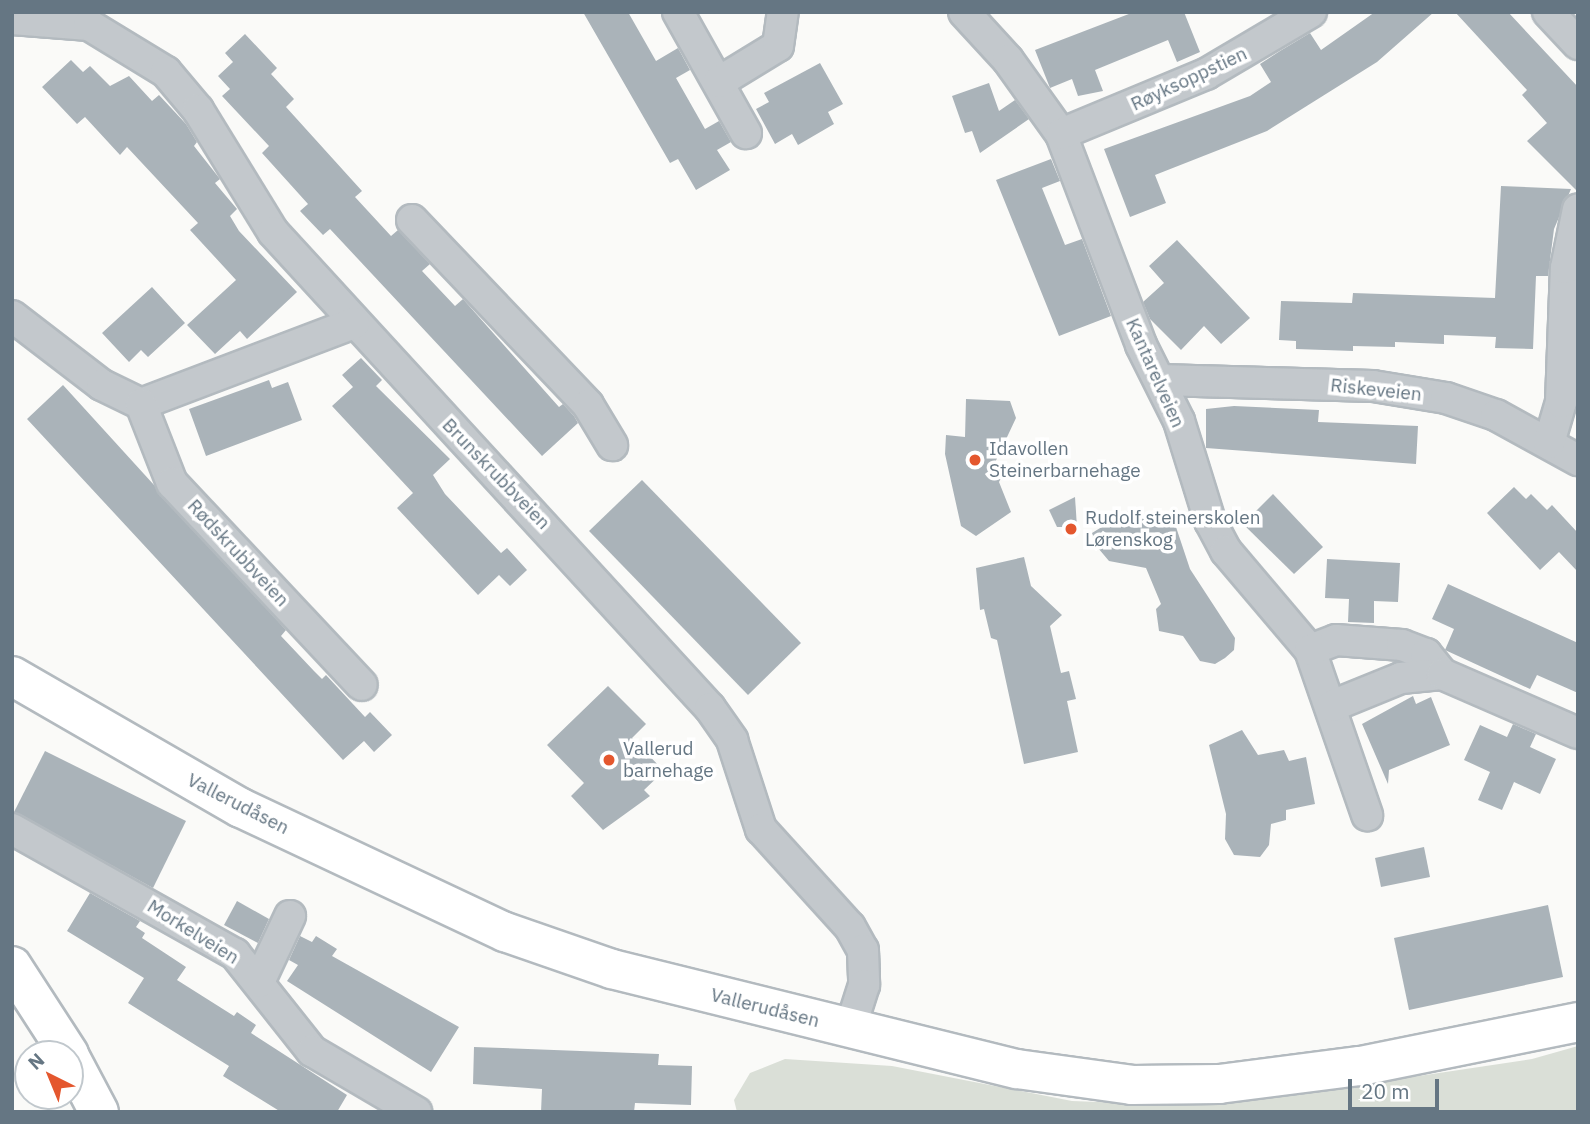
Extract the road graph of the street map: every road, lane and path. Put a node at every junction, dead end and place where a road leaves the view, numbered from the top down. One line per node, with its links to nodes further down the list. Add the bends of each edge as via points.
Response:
1 (678, 12): 8 (street)
2 (783, 12): 8 (street, via 778,47)
3 (964, 12): 10 (street, Kantarelveien, via 1008,60)
4 (1311, 12): 10 (street, Røyksoppstien, via 1206,74)
5 (1548, 12): 7 (street)
6 (12, 19): 14 (street, Brunskrubbveien, via 89,25 166,72 198,110 273,232)
7 (1578, 44)
8 (719, 82): 9 (street)
9 (746, 133)
10 (1061, 134): 15 (street, Kantarelveien, via 1141,345)
11 (1578, 209): 17 (street, via 1566,268 1561,402)
12 (412, 220): 18 (street, via 588,405)
13 (12, 316): 16 (street, via 102,385)
14 (354, 323): 16 (street); 32 (street, Brunskrubbveien, via 722,723 739,757 761,829 850,927 863,950 864,985)
15 (1160, 380): 17 (street, Riskeveien, via 1412,391 1472,404); 20 (street, Kantarelveien, via 1210,522 1226,551)
16 (141, 404): 23 (street, Rødskrubbveien, via 172,483)
17 (1549, 443): 19 (street, Riskeveien)
18 (612, 445)
19 (1578, 460)
20 (1310, 650): 21 (street, via 1336,640 1402,645 1426,654); 24 (street, Kantarelveien)
21 (1442, 674): 24 (street, via 1401,678); 25 (street)
22 (12, 676): 32 (street, Vallerudåsen, via 241,808 505,932 612,969)
23 (362, 685)
24 (1332, 706): 26 (street, Kantarelveien)
25 (1578, 733)
26 (1367, 815)
27 (12, 829): 30 (street, Morkelveien, via 235,954)
28 (290, 916): 30 (street)
29 (12, 966): 33 (street)
30 (258, 982): 36 (street, Morkelveien, via 294,1035 312,1051)
31 (1578, 1022): 32 (street, Vallerudåsen, via 1336,1070 1176,1086 1017,1069)
32 (850, 1028)
33 (59, 1040)
34 (84, 1084): 35 (street)
35 (99, 1112)
36 (416, 1112)

